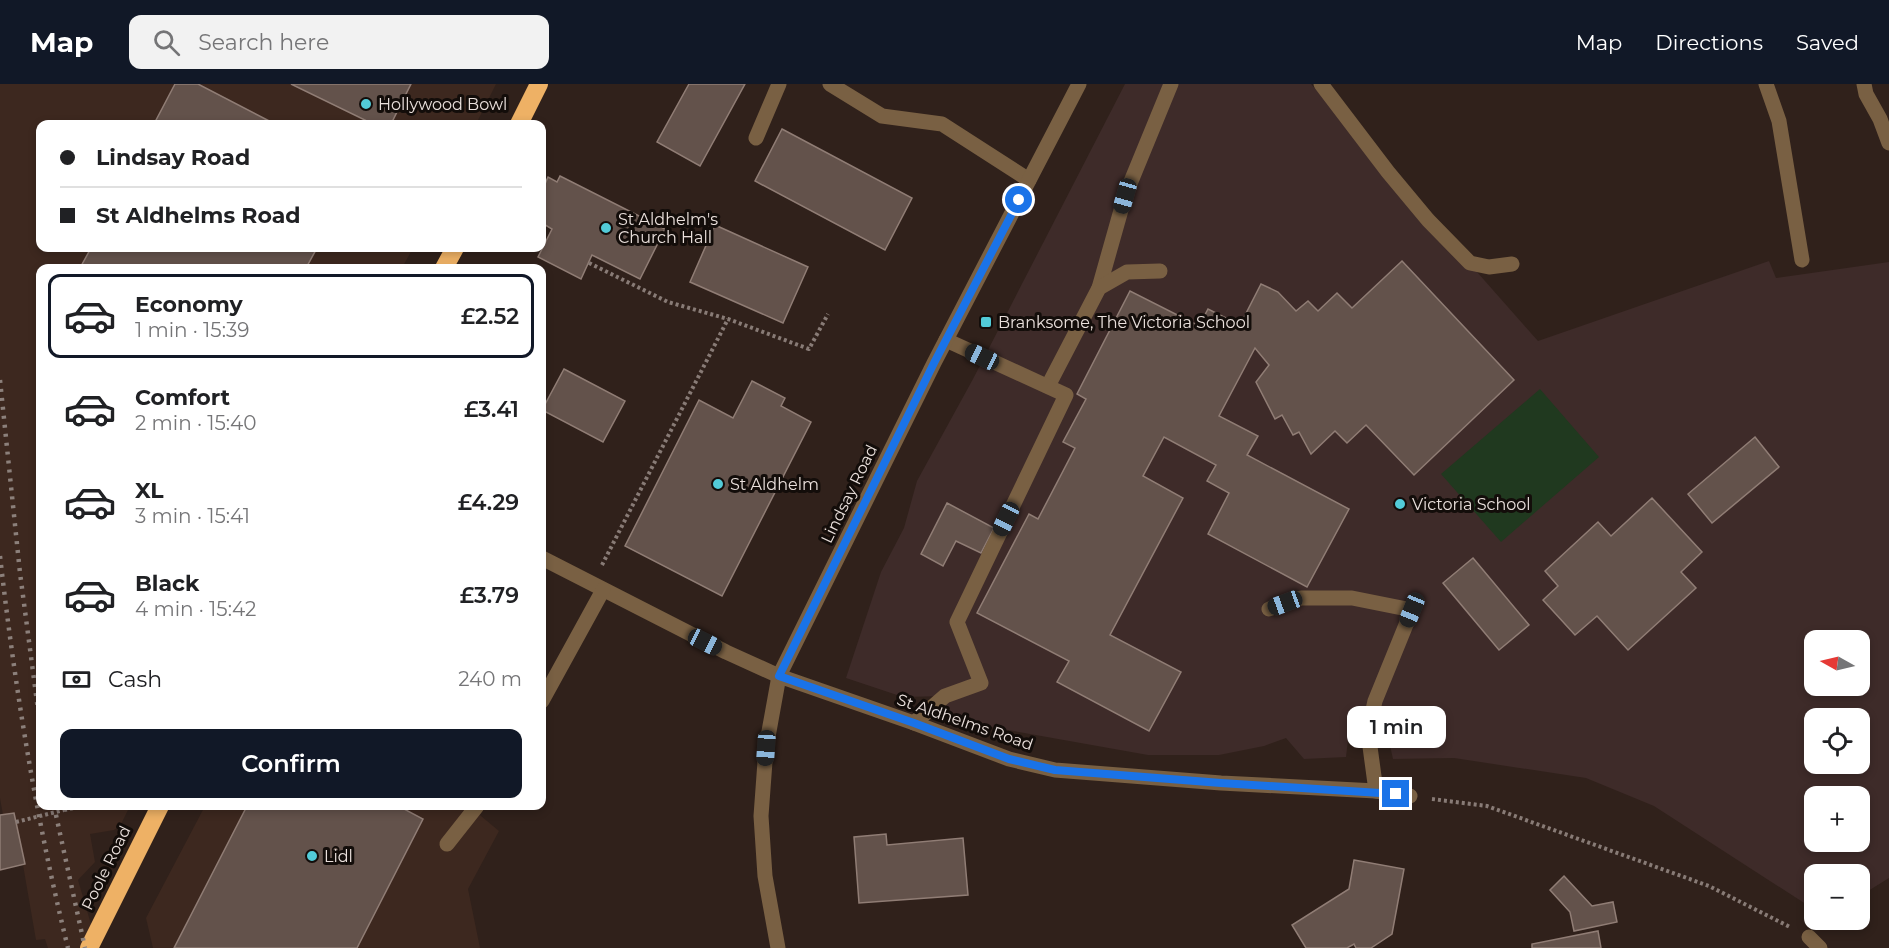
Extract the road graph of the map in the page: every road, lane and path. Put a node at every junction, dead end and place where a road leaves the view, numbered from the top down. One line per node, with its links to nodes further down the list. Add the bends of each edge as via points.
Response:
1 (539, 84): 9 (highway)
2 (778, 84): 10 (street)
3 (830, 84): 12 (street, via 882,116 942,124)
4 (1079, 84): 12 (street, Lindsay Road)
5 (1171, 84): 17 (street, via 1125,196)
6 (1321, 84): 15 (street, via 1401,188 1470,263 1489,267)
7 (1766, 84): 13 (street, via 1779,121)
8 (1864, 84): 11 (street)
9 (521, 120)
10 (756, 138)
11 (1889, 143)
12 (1029, 180): 20 (street, Lindsay Road)
13 (1802, 260)
14 (589, 263): 19 (path, via 668,302)
15 (1512, 264)
16 (1160, 271): 17 (street, via 1127,272)
17 (1099, 288): 21 (street)
18 (828, 314): 19 (path, via 809,349)
19 (728, 319): 23 (path)
20 (946, 340): 21 (street); 25 (street, Lindsay Road)
21 (1048, 386): 27 (street, via 1066,395 957,622 981,682 945,696)
22 (546, 560): 23 (street, St Aldhelms Road)
23 (598, 587): 25 (street, St Aldhelms Road); 26 (street)
24 (1269, 609): 28 (street, via 1301,598 1352,598 1412,610 1375,701 1368,732)
25 (779, 676): 27 (street, St Aldhelms Road); 37 (street, Lindsay Road, via 766,748 761,816 765,876)
26 (546, 693)
27 (914, 723): 28 (street, St Aldhelms Road, via 1009,759 1055,770)
28 (1376, 791): 29 (street, St Aldhelms Road)
29 (1410, 796): 35 (path, via 1487,806 1709,886)
30 (64, 810): 33 (path, bridge)
31 (158, 810): 36 (highway, Poole Road)
32 (474, 810): 34 (street)
33 (16, 822)
34 (447, 844)
35 (1815, 942)
36 (89, 948)
37 (778, 948)

